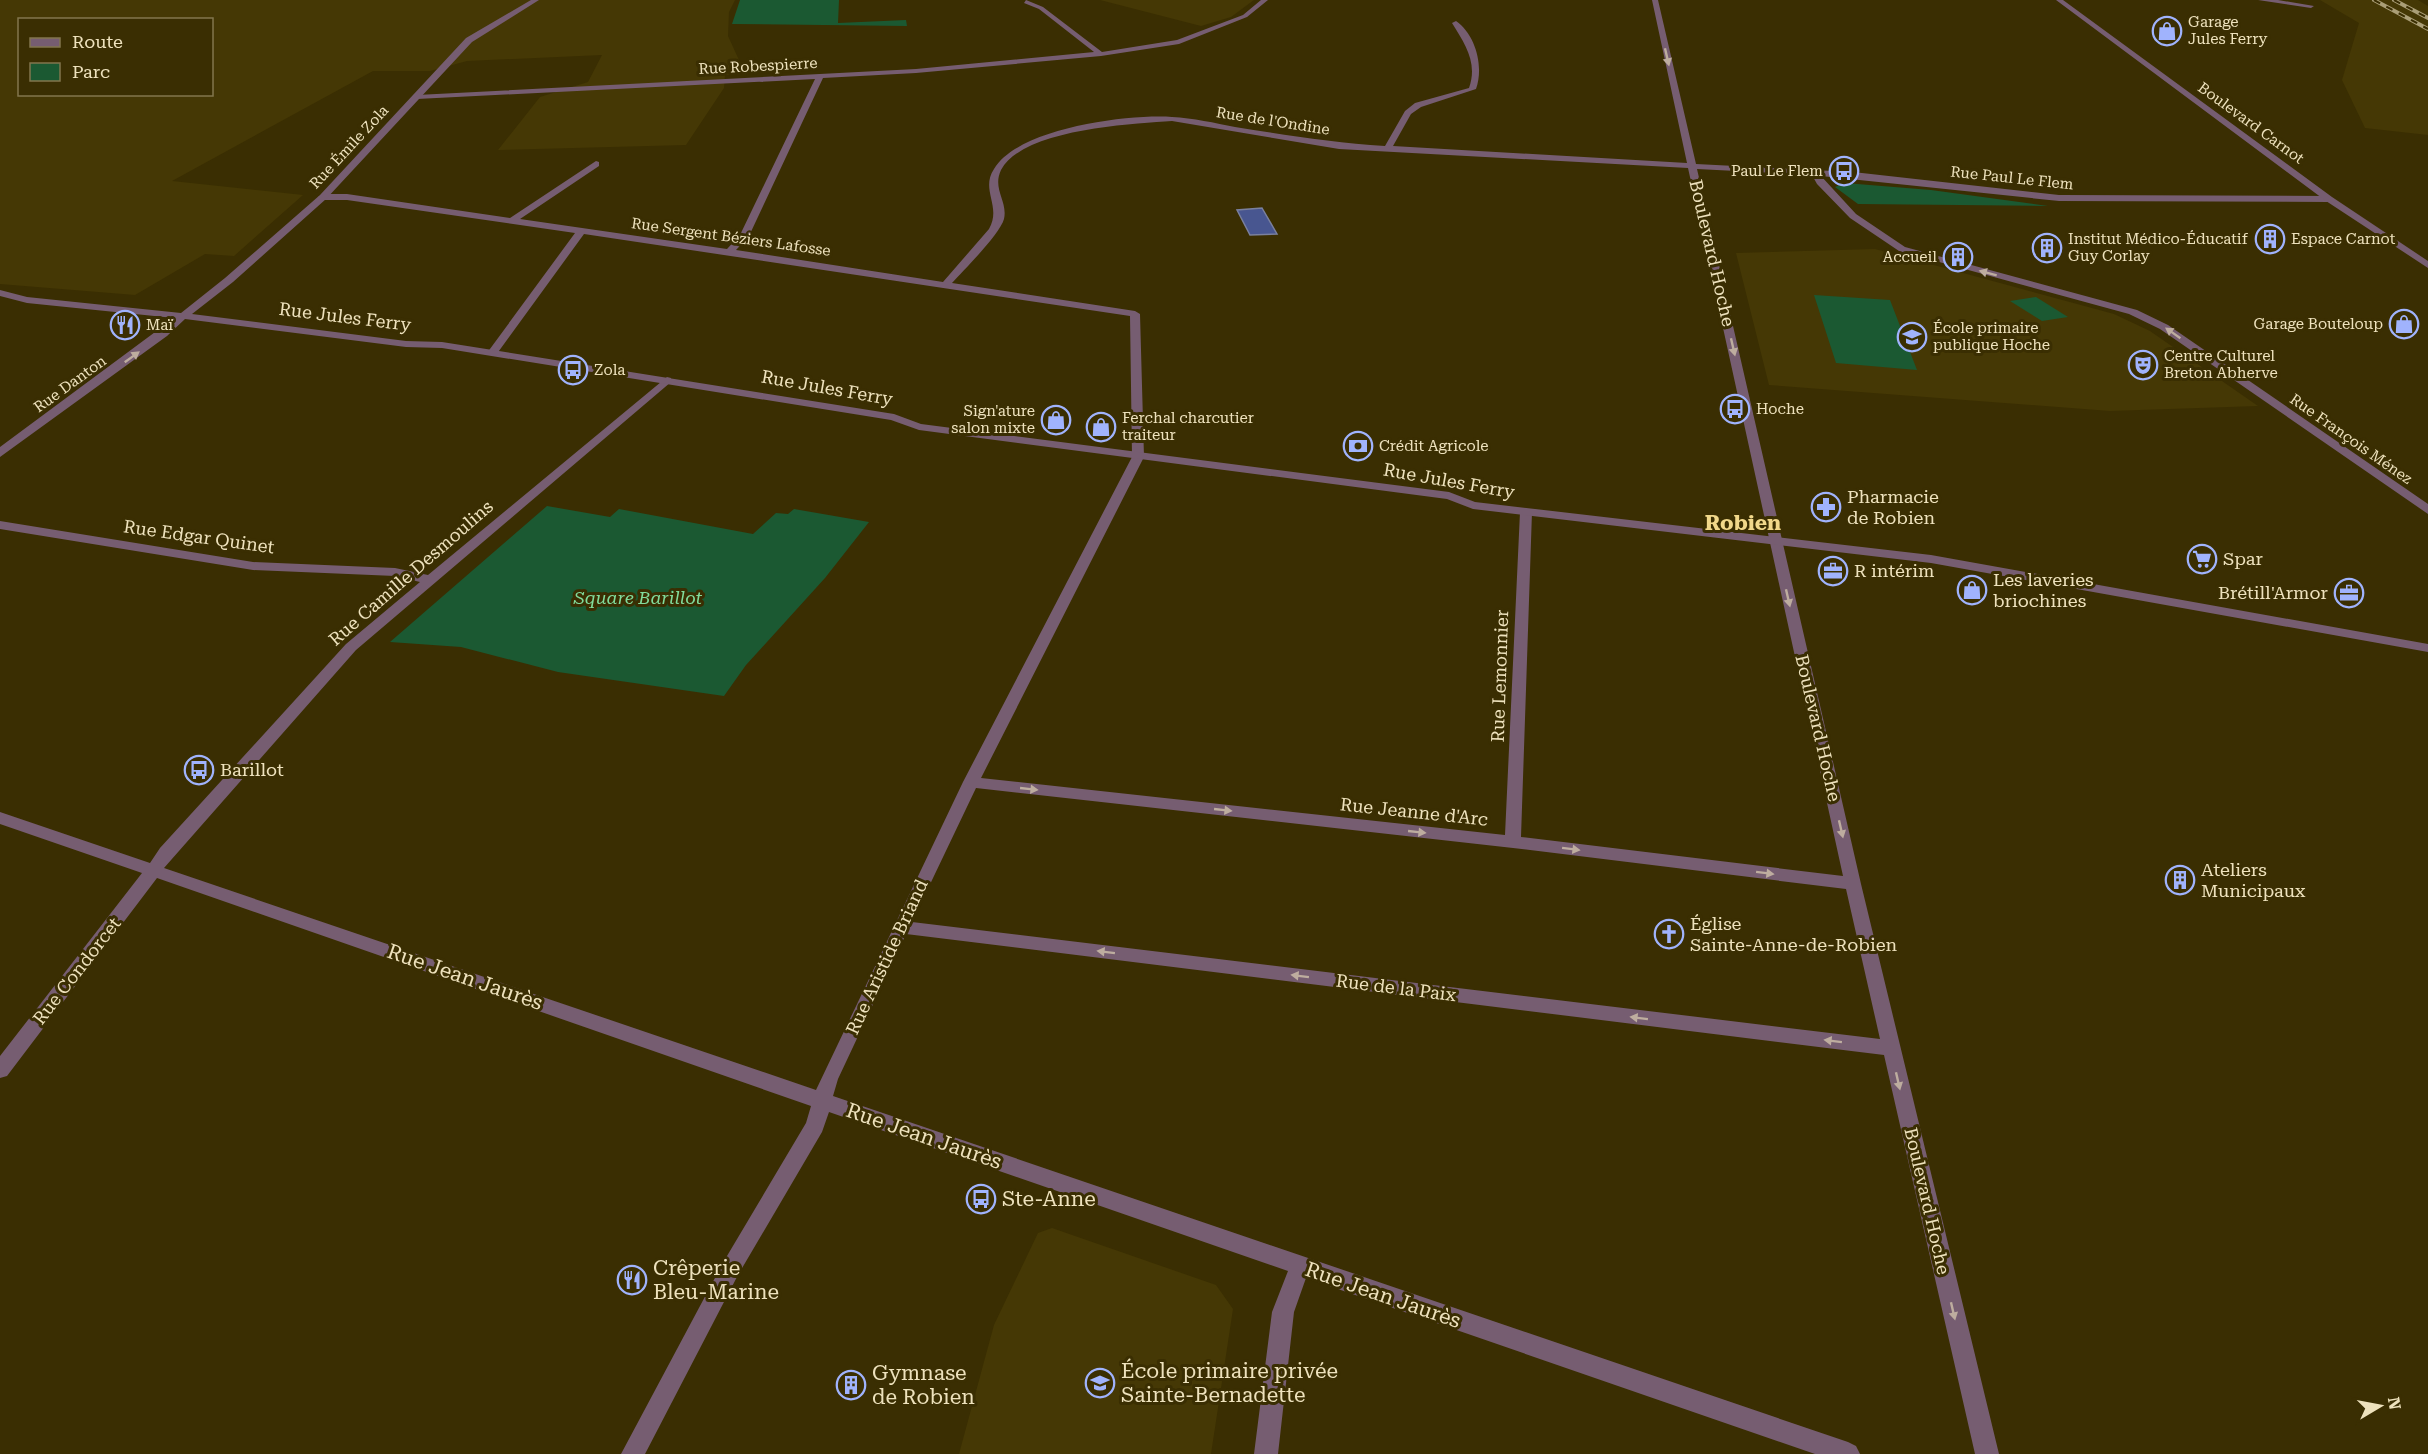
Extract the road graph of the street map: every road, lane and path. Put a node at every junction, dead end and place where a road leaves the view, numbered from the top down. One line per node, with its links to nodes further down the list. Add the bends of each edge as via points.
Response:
1 (536, 0): 11 (street, Rue Émile Zola, via 469,40)
2 (1265, 0): 9 (street, Rue Robespierre, via 1235,20 1179,42)
3 (1654, 0): 14 (street, Boulevard Hoche, one-way to 14)
4 (2060, 0): 17 (street, Boulevard Carnot)
5 (2261, 0): 7 (street)
6 (1026, 2): 9 (street, via 1041,8)
7 (2311, 6)
8 (1456, 23): 12 (street, via 1476,54 1476,81 1472,89 1418,105 1407,113)
9 (1101, 54): 10 (street, Rue Robespierre)
10 (820, 76): 11 (street, Rue Robespierre); 20 (street, via 744,236)
11 (417, 97): 16 (street, Rue Émile Zola)
12 (1386, 149): 14 (street, Rue de l'Ondine); 22 (street, Rue de l'Ondine, via 1339,146 1172,119 1044,136 1007,157 997,170 992,185 999,219)
13 (596, 164): 18 (street)
14 (1692, 167): 15 (street, Rue Paul Le Flem); 32 (street, Boulevard Hoche, one-way to 32)
15 (1816, 174): 17 (street, Rue Paul Le Flem, via 1928,182 2059,198); 29 (street, Rue François Ménez, one-way to 15, via 2164,327 2133,312 1902,249 1853,216)
16 (323, 197): 18 (street, Rue Sergent Béziers Lafosse); 24 (street, Rue Émile Zola)
17 (2330, 199): 21 (street, Boulevard Carnot)
18 (513, 220): 19 (street, Rue Sergent Béziers Lafosse)
19 (582, 230): 20 (street, Rue Sergent Béziers Lafosse); 25 (street)
20 (729, 252): 22 (street, Rue Sergent Béziers Lafosse)
21 (2427, 264)
22 (946, 284): 28 (street, Rue Sergent Béziers Lafosse, via 1134,314)
23 (0, 293): 24 (street, Rue Jules Ferry, via 27,300)
24 (184, 316): 25 (street, Rue Jules Ferry); 27 (street, Rue Danton, one-way to 24)
25 (492, 353): 26 (street, Rue Jules Ferry)
26 (667, 380): 28 (street, Rue Jules Ferry, via 894,417 919,427); 33 (street, Rue Camille Desmoulins)
27 (0, 453)
28 (1138, 457): 30 (street, Rue Jules Ferry, via 1437,495 1473,505); 35 (street, Rue Aristide Briand)
29 (2428, 510)
30 (1526, 512): 32 (street, Rue Jules Ferry); 37 (street, Rue Lemonnier)
31 (0, 525): 33 (street, Rue Edgar Quinet, via 253,566 395,572)
32 (1775, 541): 34 (street, Rue Jules Ferry, via 1930,559); 39 (street, Boulevard Hoche, one-way to 39)
33 (430, 580): 38 (street, Rue Camille Desmoulins, via 351,647)
34 (2428, 648)
35 (971, 782): 37 (street, Rue Jeanne d'Arc, one-way to 37); 40 (street, Rue Aristide Briand)
36 (0, 818): 38 (street, Rue Jean Jaurès)
37 (1513, 842): 39 (street, Rue Jeanne d'Arc, one-way to 39)
38 (153, 870): 42 (street, Rue Condorcet); 43 (street, Rue Jean Jaurès)
39 (1853, 884): 41 (street, Boulevard Hoche)
40 (901, 927): 41 (street, Rue de la Paix, one-way to 40); 43 (street, Rue Aristide Briand, via 829,1078)
41 (1891, 1048): 48 (street, Boulevard Hoche, one-way to 48)
42 (0, 1070)
43 (823, 1101): 44 (street, Rue Jean Jaurès); 45 (street, Rue Aristide Briand, via 815,1126 731,1268)
44 (1300, 1266): 46 (street, via 1283,1312); 47 (street, Rue Jean Jaurès)
45 (633, 1454)
46 (1266, 1454)
47 (1848, 1454)
48 (1987, 1454)

